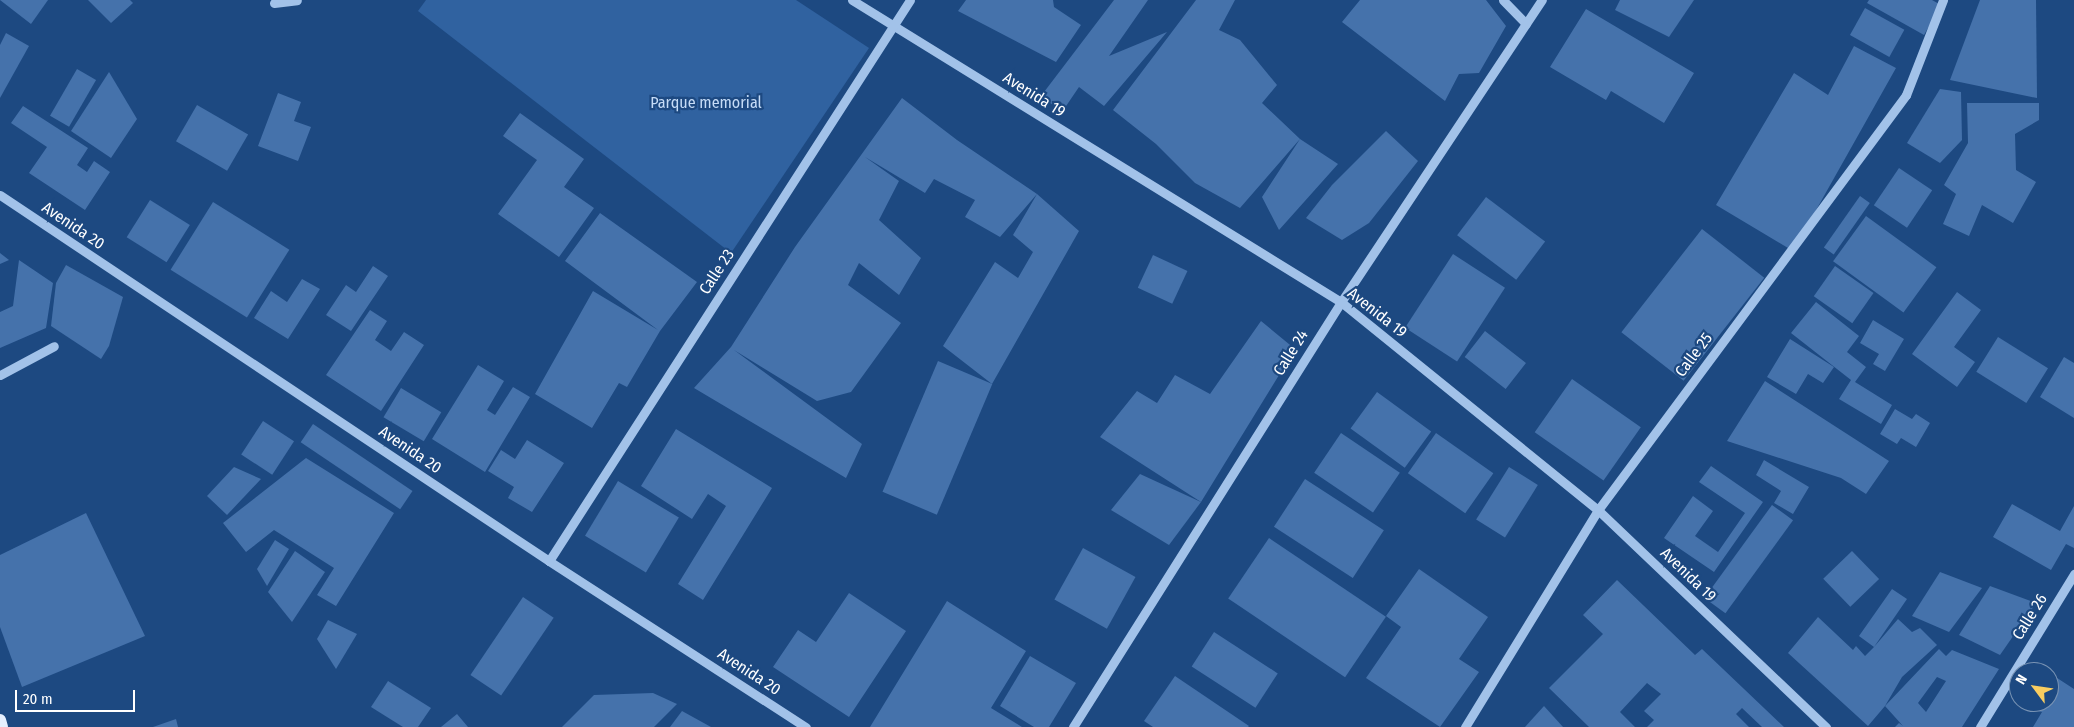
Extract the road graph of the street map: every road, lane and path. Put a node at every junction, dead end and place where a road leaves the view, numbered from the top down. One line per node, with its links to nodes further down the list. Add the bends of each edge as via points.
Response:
1 (297, 0): 7 (street)
2 (852, 0): 9 (street, Avenida 19)
3 (910, 0): 9 (street, Calle 23)
4 (1503, 0): 8 (street)
5 (1542, 0): 8 (street, Calle 24)
6 (1943, 0): 14 (street, Calle 25, via 1906,95)
7 (274, 3)
8 (1526, 24): 11 (street, Calle 24)
9 (893, 26): 11 (street, Avenida 19); 15 (street, Calle 23)
10 (0, 195): 15 (street, Avenida 20)
11 (1341, 302): 14 (street, Avenida 19); 20 (street, Calle 24)
12 (54, 346): 13 (street)
13 (0, 375)
14 (1598, 510): 21 (street, Calle 25); 22 (street, Avenida 19)
15 (549, 561): 19 (street, Avenida 20)
16 (2074, 574): 23 (street, Calle 26)
17 (0, 720): 18 (main road)
18 (2, 727)
19 (806, 727)
20 (1073, 727)
21 (1465, 727)
22 (1826, 727)
23 (1980, 727)

